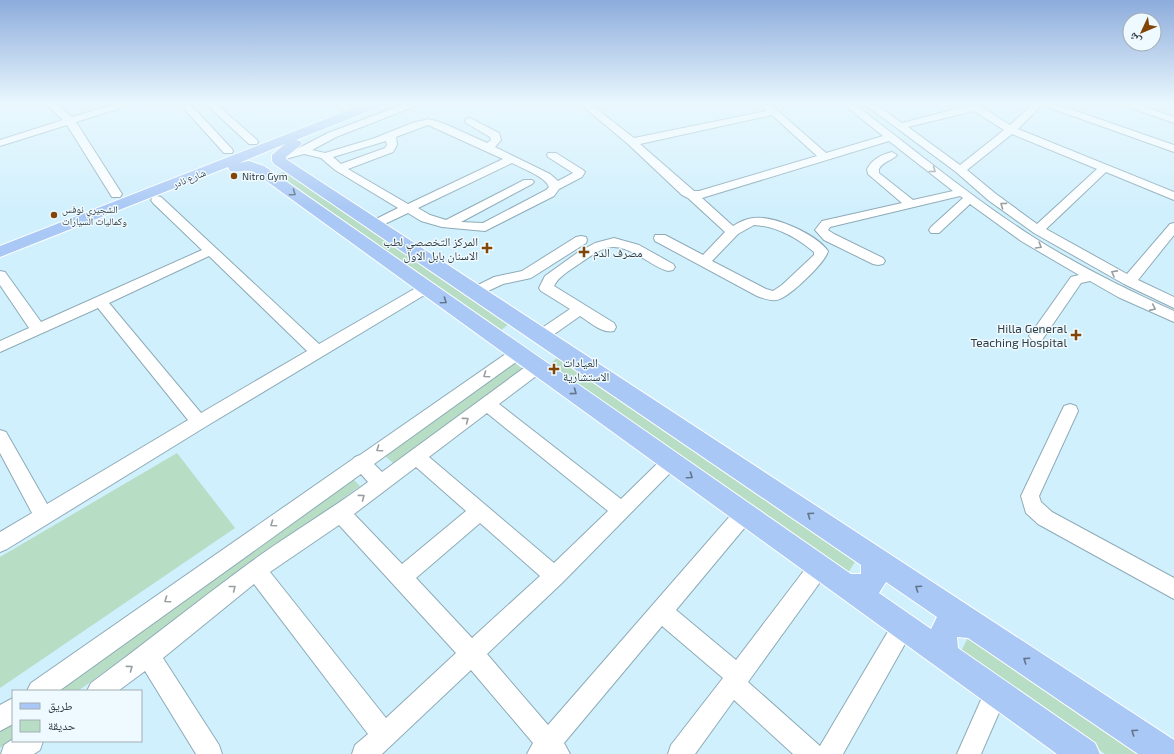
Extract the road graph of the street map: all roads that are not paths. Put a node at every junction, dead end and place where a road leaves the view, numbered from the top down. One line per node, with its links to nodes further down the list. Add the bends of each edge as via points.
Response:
1 (17, 138): 23 (street)
2 (81, 138): 40 (street)
3 (210, 138): 34 (street)
4 (248, 138): 21 (street)
5 (262, 138): 21 (main road, شارع نادر)
6 (288, 138): 34 (main road, شارع نادر)
7 (305, 138): 32 (main road)
8 (326, 138): 32 (street)
9 (380, 138): 30 (street)
10 (391, 138): 35 (street, via 392,145 389,150)
11 (468, 138): 24 (street)
12 (496, 138): 24 (street)
13 (627, 138): 22 (street)
14 (650, 138): 22 (street)
15 (803, 138): 31 (street)
16 (1001, 138): 37 (street)
17 (1031, 138): 36 (street)
18 (1144, 138): 25 (street)
19 (895, 140): 20 (street, via 913,144); 27 (street); 31 (street)
20 (919, 140): 26 (street)
21 (252, 142): 34 (main road, شارع نادر)
22 (632, 142): 41 (street)
23 (0, 144)
24 (489, 148): 33 (street)
25 (1174, 149)
26 (936, 152): 27 (street, via 920,150); 37 (street)
27 (913, 154): 42 (street, one-way to 42)
28 (552, 155): 39 (street, via 579,172 578,175)
29 (892, 155): 45 (street, via 877,162 873,169 874,174)
30 (325, 156): 32 (street, via 308,151); 35 (street)
31 (824, 157): 41 (street)
32 (286, 159): 34 (main road); 34 (main road, via 255,167); 48 (main road); 65 (main road, one-way to 65)
33 (512, 159): 39 (street, via 546,176 553,181); 46 (street)
34 (227, 162): 40 (main road, شارع نادر); 44 (main road); 57 (main road, شارع نادر)
35 (339, 168): 46 (street)
36 (1104, 168): 43 (street); 51 (street)
37 (960, 170): 51 (street, one-way to 37)
38 (528, 182): 47 (street)
39 (555, 187): 47 (street, via 550,193 485,227)
40 (116, 194): 54 (main road, شارع نادر)
41 (692, 195): 52 (street)
42 (967, 195): 45 (street); 50 (street); 63 (street, one-way to 63, via 1026,238)
43 (1174, 196)
44 (157, 200): 56 (street); 60 (main road)
45 (911, 204): 58 (street, via 826,224 821,230 829,237)
46 (409, 208): 47 (street, via 428,219); 48 (street)
47 (448, 224)
48 (374, 225): 66 (main road)
49 (1174, 227): 64 (street)
50 (935, 230)
51 (1038, 230): 64 (street, one-way to 51)
52 (733, 232): 59 (street); 59 (street, via 746,223 760,221 775,224 811,242 821,251 820,256 776,296 762,293)
53 (660, 238): 59 (street)
54 (0, 240)
55 (581, 240): 66 (street, via 526,275 499,280)
56 (210, 251): 67 (street); 76 (street)
57 (0, 252)
58 (878, 261)
59 (704, 262)
60 (0, 264)
61 (668, 266): 69 (street, via 614,242 601,244 550,279 546,288)
62 (0, 275): 72 (street)
63 (1090, 276): 70 (street, one-way to 70); 74 (street, via 1076,280)
64 (1129, 281): 68 (street)
65 (426, 288): 76 (street); 77 (main road, one-way to 77)
66 (475, 292): 73 (main road)
67 (100, 301): 72 (street); 81 (street)
68 (1174, 303)
69 (580, 309): 71 (street); 73 (street)
70 (1174, 317)
71 (608, 327)
72 (38, 330): 75 (street)
73 (541, 336): 93 (main road, one-way to 73)
74 (1037, 336)
75 (0, 347)
76 (318, 352): 81 (street)
77 (518, 353): 78 (main road); 84 (street, one-way to 84)
78 (538, 366): 79 (street); 85 (main road, one-way to 85)
79 (487, 404): 83 (street, one-way to 79); 87 (street)
80 (1070, 411): 99 (street, via 1030,496 1033,507 1045,518)
81 (199, 422): 91 (street)
82 (0, 437): 91 (street)
83 (417, 457): 86 (street); 88 (street)
84 (361, 462): 86 (street); 107 (street, one-way to 107)
85 (670, 462): 87 (street); 90 (main road, one-way to 90)
86 (380, 483): 89 (street, one-way to 86)
87 (621, 510): 96 (street)
88 (480, 511): 96 (street); 97 (street)
89 (340, 513): 95 (street); 97 (street)
90 (744, 514): 94 (main road); 100 (street)
91 (44, 516): 92 (street)
92 (0, 543)
93 (873, 558): 98 (main road, via 876,571 872,582 864,588); 101 (main road, one-way to 93)
94 (819, 567): 98 (main road); 106 (street)
95 (256, 570): 104 (street, one-way to 95); 112 (street)
96 (555, 576): 103 (street)
97 (402, 577): 103 (street)
98 (849, 587): 102 (main road)
99 (1174, 588)
100 (661, 611): 106 (street); 114 (street)
101 (973, 625): 105 (main road, via 960,622 946,628 942,639); 122 (main road, one-way to 101)
102 (904, 626): 105 (main road); 116 (street)
103 (471, 654): 112 (street); 114 (street)
104 (148, 655): 108 (street, one-way to 104); 115 (street)
105 (945, 655): 109 (main road)
106 (736, 681): 116 (street); 119 (street)
107 (40, 690)
108 (100, 690)
109 (996, 692): 120 (street); 121 (main road)
110 (12, 711): 111 (street)
111 (0, 719)
112 (384, 735): 118 (street)
113 (30, 742): 117 (street)
114 (548, 750)
115 (206, 752)
116 (827, 753)
117 (13, 754)
118 (364, 754)
119 (680, 754)
120 (968, 754)
121 (1084, 754)
122 (1166, 754)

